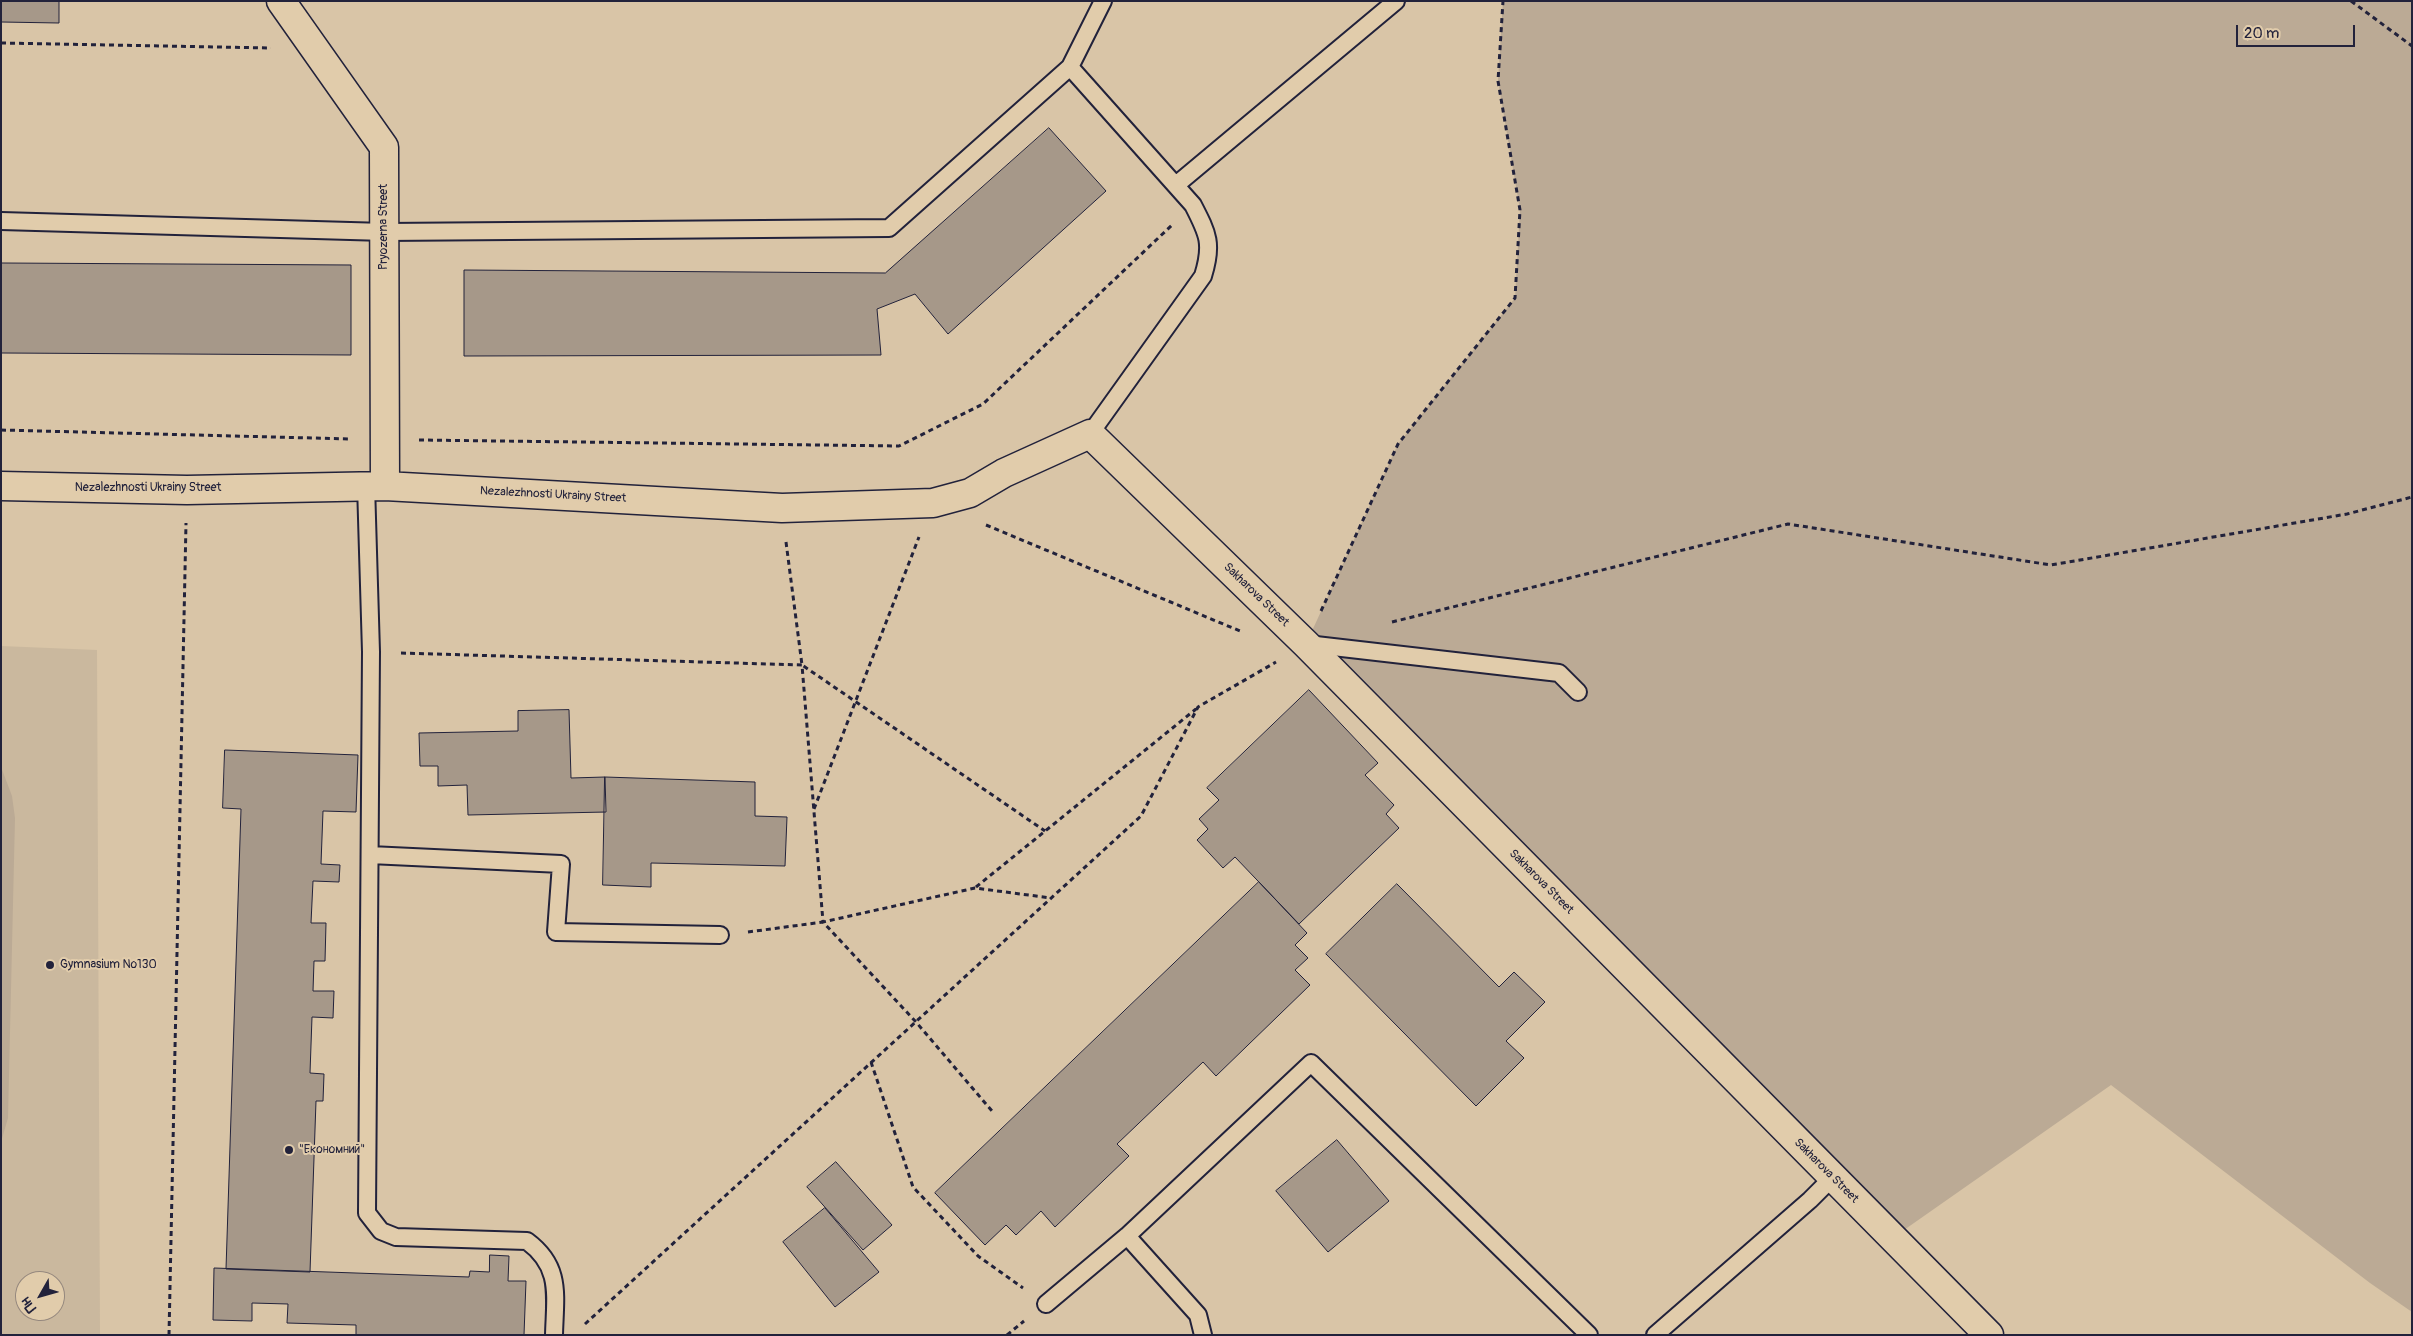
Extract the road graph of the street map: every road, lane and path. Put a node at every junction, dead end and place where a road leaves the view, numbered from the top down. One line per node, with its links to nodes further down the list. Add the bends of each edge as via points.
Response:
1 (281, 1): 8 (street, Pryozerna Street)
2 (1103, 1): 9 (lane)
3 (1396, 1): 10 (lane)
4 (1503, 1): 25 (path, via 1498,81 1520,210 1515,298 1398,444)
5 (2350, 1): 7 (path)
6 (1, 43): 8 (path)
7 (2412, 46)
8 (314, 49): 13 (street, Pryozerna Street, via 384,146)
9 (1070, 67): 10 (lane); 13 (lane, via 890,228)
10 (1176, 185): 11 (lane)
11 (1193, 205): 15 (lane, via 1204,225 1210,253 1203,276); 16 (path, via 983,404 899,446)
12 (1, 221): 13 (lane)
13 (384, 232): 16 (street, Pryozerna Street)
14 (1, 430): 16 (path)
15 (1090, 434): 21 (street, Nezalezhnosti Ukrainy Street, via 970,492); 25 (street, Sakharova Street)
16 (384, 439): 18 (street, Pryozerna Street)
17 (1, 486): 19 (street, Nezalezhnosti Ukrainy Street)
18 (376, 486): 19 (street, Nezalezhnosti Ukrainy Street); 22 (street, Nezalezhnosti Ukrainy Street); 26 (lane)
19 (187, 490): 46 (path)
20 (2412, 497): 23 (path, via 2347,514 2051,566 1788,524)
21 (933, 503): 22 (street, Nezalezhnosti Ukrainy Street); 24 (path); 30 (path)
22 (782, 508): 28 (path)
23 (1384, 624)
24 (1248, 634)
25 (1306, 644): 29 (lane, via 1559,673); 42 (street, Sakharova Street)
26 (371, 652): 28 (path); 34 (lane)
27 (1283, 658): 31 (path)
28 (802, 665): 30 (path); 32 (path)
29 (1578, 692)
30 (855, 702): 32 (path); 33 (path)
31 (1198, 708): 33 (path); 36 (path, via 1141,816)
32 (814, 810): 37 (path)
33 (1045, 831): 35 (path)
34 (370, 855): 38 (lane, via 561,864 556,932); 47 (lane, via 367,1213 382,1231 396,1238 527,1241 542,1252 552,1271)
35 (975, 888): 36 (path); 37 (path)
36 (1051, 898): 39 (path)
37 (824, 922): 38 (path); 39 (path)
38 (720, 935)
39 (916, 1022): 40 (path); 41 (path)
40 (872, 1062): 44 (path, via 913,1187 978,1256); 45 (path)
41 (992, 1111)
42 (1832, 1178): 50 (lane); 51 (street, Sakharova Street)
43 (1127, 1236): 44 (lane); 48 (lane, via 1198,1315); 49 (lane, via 1311,1063)
44 (1046, 1304)
45 (580, 1328)
46 (169, 1335)
47 (554, 1335)
48 (1203, 1335)
49 (1589, 1335)
50 (1655, 1335)
51 (1989, 1335)

